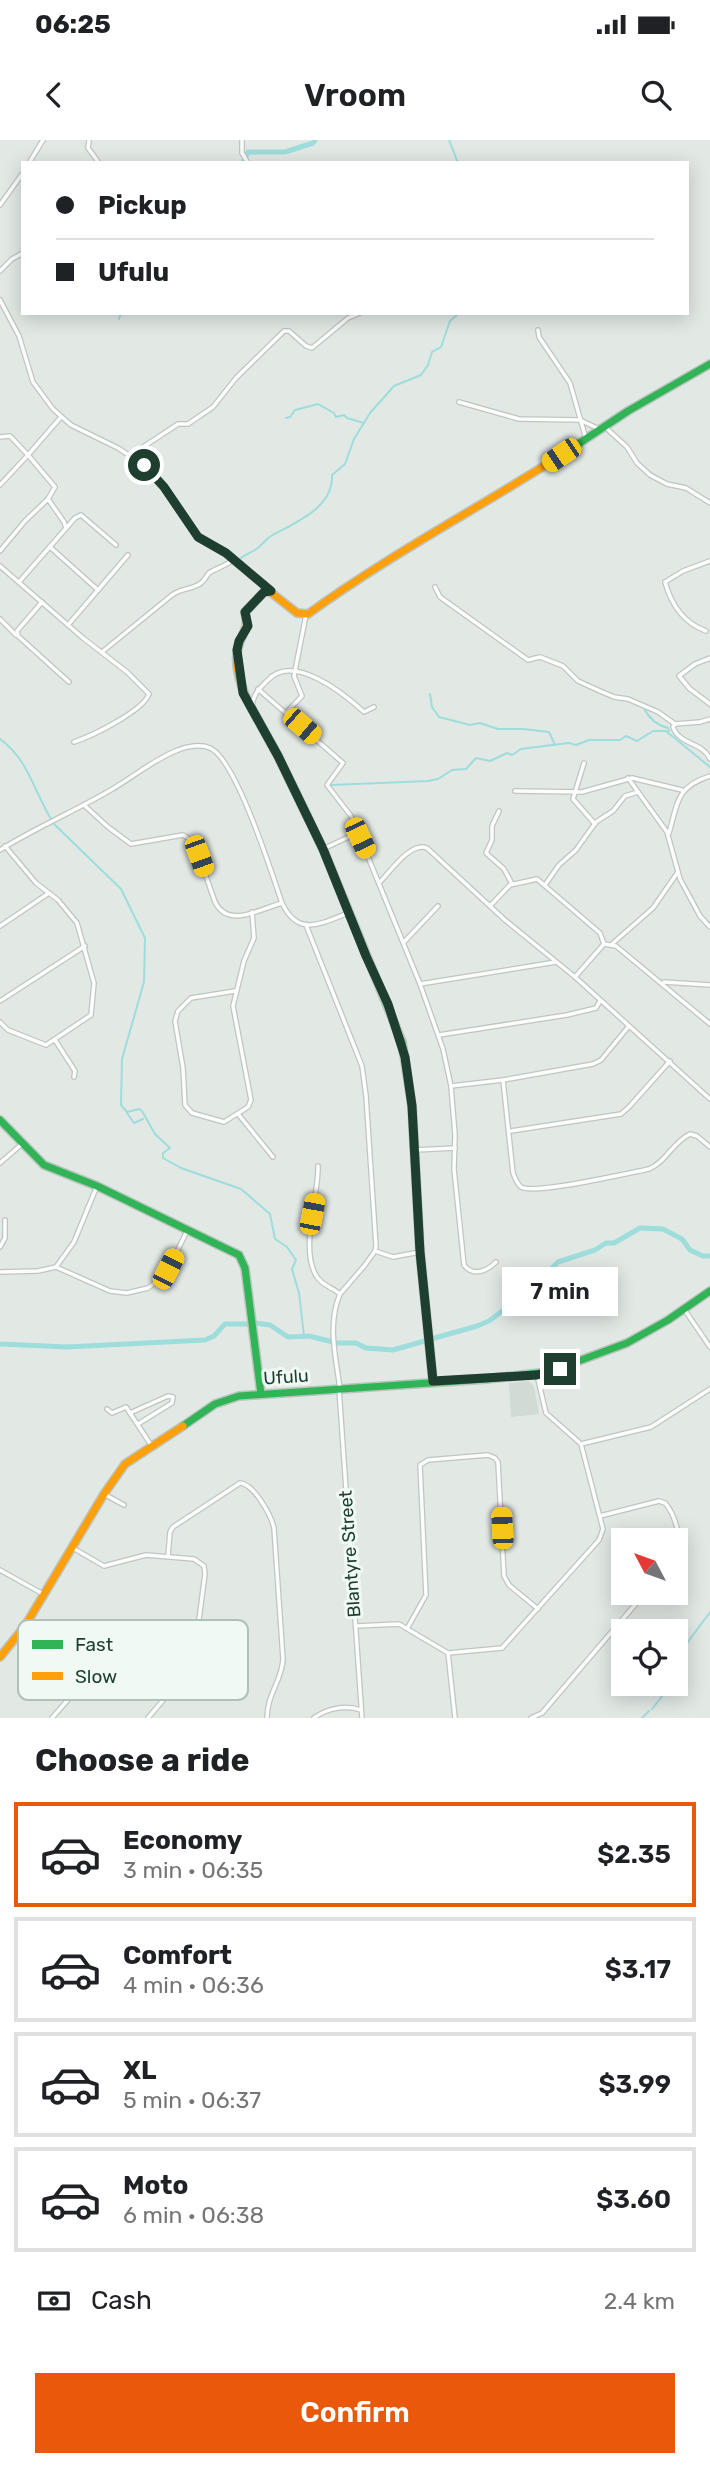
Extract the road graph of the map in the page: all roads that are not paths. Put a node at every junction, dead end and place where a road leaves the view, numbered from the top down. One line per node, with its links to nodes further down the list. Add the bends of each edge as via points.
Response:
1 (43, 140): 4 (street)
2 (89, 140): 5 (street, via 88,148)
3 (242, 140): 6 (street)
4 (30, 161)
5 (98, 161)
6 (247, 161)
7 (21, 176): 8 (street)
8 (0, 205)
9 (21, 254): 10 (street)
10 (0, 271)
11 (0, 300): 16 (street, via 19,336 33,382)
12 (355, 315): 22 (street, via 312,348 284,331 213,407)
13 (538, 330): 17 (street, via 570,383)
14 (710, 364): 18 (street)
15 (458, 402): 17 (street, via 513,418)
16 (61, 417): 21 (street); 22 (street)
17 (580, 420): 18 (street); 20 (street)
18 (603, 429): 20 (street); 25 (street, via 627,447 650,475)
19 (0, 437): 21 (street, via 9,436)
20 (586, 439): 39 (street)
21 (28, 455): 23 (street); 24 (street, via 55,487)
22 (131, 455): 31 (street, via 156,476 198,537)
23 (0, 485)
24 (48, 499): 26 (street); 29 (street)
25 (710, 503)
26 (66, 528): 27 (street, via 81,515); 28 (street)
27 (116, 545)
28 (50, 547): 34 (street); 36 (street)
29 (0, 551)
30 (128, 555): 36 (street)
31 (233, 560): 37 (street); 44 (street, via 210,572 203,583 172,595)
32 (710, 561): 42 (street, via 665,582 678,610 692,625)
33 (0, 565): 34 (street)
34 (19, 582): 38 (street)
35 (435, 587): 54 (street, via 436,594 528,660 540,657 563,666 579,681 658,712)
36 (98, 590): 41 (street)
37 (271, 591): 39 (street); 51 (street, via 264,592 245,612 248,626 237,650)
38 (42, 602): 41 (street); 43 (street, via 17,631)
39 (306, 615): 46 (street)
40 (0, 619): 43 (street)
41 (68, 625): 44 (street)
42 (706, 631)
43 (18, 636): 47 (street)
44 (102, 652): 55 (street, via 146,690 148,699)
45 (710, 658): 49 (street, via 679,676)
46 (294, 669): 48 (street, via 274,674); 50 (street, via 346,696 364,712); 52 (street, via 302,696)
47 (69, 682)
48 (258, 689): 51 (street); 52 (street)
49 (710, 704)
50 (374, 707)
51 (251, 710): 72 (street)
52 (286, 713): 69 (street, via 343,763 327,785)
53 (710, 719): 54 (street)
54 (675, 724): 56 (street, via 676,734)
55 (74, 743)
56 (710, 759)
57 (584, 763): 63 (street)
58 (710, 776): 60 (street)
59 (628, 778): 60 (street); 63 (street); 64 (street)
60 (682, 790): 70 (street)
61 (515, 791): 62 (street)
62 (563, 792): 63 (street); 65 (street)
63 (573, 792): 65 (street)
64 (639, 792): 68 (street, via 625,796); 70 (street)
65 (574, 801): 68 (street)
66 (84, 805): 71 (street); 79 (street, via 178,750 211,748 245,802); 82 (street, via 131,844 188,836 218,909 232,917)
67 (499, 811): 76 (street, via 486,853 504,869)
68 (595, 824): 77 (street)
69 (357, 830): 72 (street); 75 (street)
70 (669, 835): 74 (street)
71 (5, 846): 73 (street); 78 (street)
72 (323, 849): 83 (street)
73 (0, 850)
74 (678, 872): 86 (street); 89 (street, via 653,908)
75 (378, 883): 81 (street, via 421,845); 87 (street)
76 (512, 884): 77 (street, via 535,879); 81 (street)
77 (545, 885): 88 (street, via 600,933)
78 (50, 893): 85 (street); 90 (street, via 72,915)
79 (282, 903): 82 (street); 84 (street, via 289,917)
80 (438, 906): 87 (street)
81 (491, 906): 91 (street)
82 (252, 912): 96 (street, via 254,938)
83 (348, 913): 84 (street); 117 (street, via 402,1042)
84 (306, 925): 125 (street, via 362,1066)
85 (0, 926)
86 (710, 927)
87 (404, 942): 94 (street)
88 (604, 944): 89 (street); 92 (street)
89 (612, 944): 93 (street)
90 (85, 946): 97 (street); 105 (street, via 94,983 92,1013)
91 (556, 962): 92 (street); 94 (street)
92 (575, 977): 98 (street)
93 (662, 982): 95 (street); 100 (street)
94 (421, 984): 104 (street)
95 (710, 985)
96 (235, 990): 111 (street, via 233,1006 251,1100); 111 (street, via 191,998 175,1021 187,1108 224,1122)
97 (0, 1001)
98 (600, 1001): 101 (street); 104 (street, via 596,1008 567,1015)
99 (0, 1022): 102 (street)
100 (710, 1024)
101 (629, 1026): 106 (street); 108 (street, via 597,1062)
102 (5, 1028): 103 (street); 105 (street, via 44,1045)
103 (0, 1032)
104 (439, 1035): 109 (street)
105 (55, 1040): 107 (street, via 75,1071)
106 (670, 1061): 110 (street); 113 (street, via 621,1114)
107 (74, 1077)
108 (503, 1080): 109 (street); 113 (street)
109 (451, 1086): 116 (street)
110 (710, 1099)
111 (238, 1114): 118 (street)
112 (0, 1120): 114 (street)
113 (510, 1131): 115 (street, via 514,1177 520,1187 529,1189 649,1169 690,1134)
114 (22, 1144): 119 (street); 121 (street, via 44,1166)
115 (710, 1147)
116 (455, 1148): 117 (street); 127 (street, via 464,1265 478,1272)
117 (415, 1150): 126 (street)
118 (272, 1157)
119 (0, 1163)
120 (318, 1166): 131 (street, via 312,1262 317,1278)
121 (97, 1186): 123 (street); 128 (street, via 74,1242)
122 (5, 1220): 124 (street)
123 (188, 1230): 128 (street, via 166,1274 148,1288 110,1291); 138 (street, via 243,1260)
124 (0, 1247)
125 (375, 1251): 126 (street, via 393,1257); 131 (street)
126 (420, 1252): 135 (street)
127 (496, 1262)
128 (56, 1267): 129 (street)
129 (0, 1272)
130 (710, 1291): 132 (street, Ufulu)
131 (340, 1294): 136 (street, Blantyre Street, via 333,1344)
132 (684, 1310): 133 (street); 134 (street, Ufulu, via 627,1343)
133 (710, 1347)
134 (537, 1375): 135 (street, Ufulu); 142 (street, via 546,1413)
135 (433, 1381): 136 (street, Ufulu)
136 (340, 1389): 138 (street, Ufulu); 156 (street, Blantyre Street)
137 (710, 1390): 142 (street, via 651,1427)
138 (261, 1394): 143 (street, Ufulu, via 228,1398)
139 (107, 1409): 140 (street, via 112,1413 125,1407)
140 (130, 1413): 141 (street); 141 (street, via 173,1397 173,1402)
141 (138, 1424): 143 (street)
142 (581, 1444): 146 (street)
143 (151, 1445): 144 (street, Ufulu, via 125,1464)
144 (104, 1494): 145 (street); 148 (street, Ufulu)
145 (124, 1505)
146 (600, 1517): 147 (street, via 659,1502 671,1510); 153 (street, via 603,1532 599,1540)
147 (676, 1528)
148 (71, 1547): 149 (street, via 104,1566 143,1555); 151 (street, Ufulu)
149 (168, 1556): 155 (street, via 197,1560 205,1568); 167 (street, via 173,1527 240,1483 249,1487 270,1517 284,1659)
150 (0, 1570): 151 (street)
151 (43, 1594): 154 (street, Ufulu)
152 (635, 1605): 171 (street, via 542,1713)
153 (537, 1609): 157 (street, via 505,1576 498,1462 488,1455 428,1460 420,1465 426,1595); 159 (street, via 502,1648)
154 (28, 1620)
155 (199, 1620)
156 (356, 1626): 157 (street, via 399,1623); 163 (street, Blantyre Street)
157 (407, 1628): 159 (street)
158 (18, 1635): 160 (street, Ufulu)
159 (448, 1653): 170 (street)
160 (0, 1657)
161 (68, 1700): 165 (street)
162 (164, 1700): 164 (street)
163 (361, 1710): 168 (street, via 341,1708); 169 (street, Blantyre Street)
164 (150, 1716): 166 (street)
165 (52, 1718)
166 (157, 1718)
167 (267, 1718)
168 (314, 1718)
169 (362, 1718)
170 (455, 1718)
171 (531, 1718)

